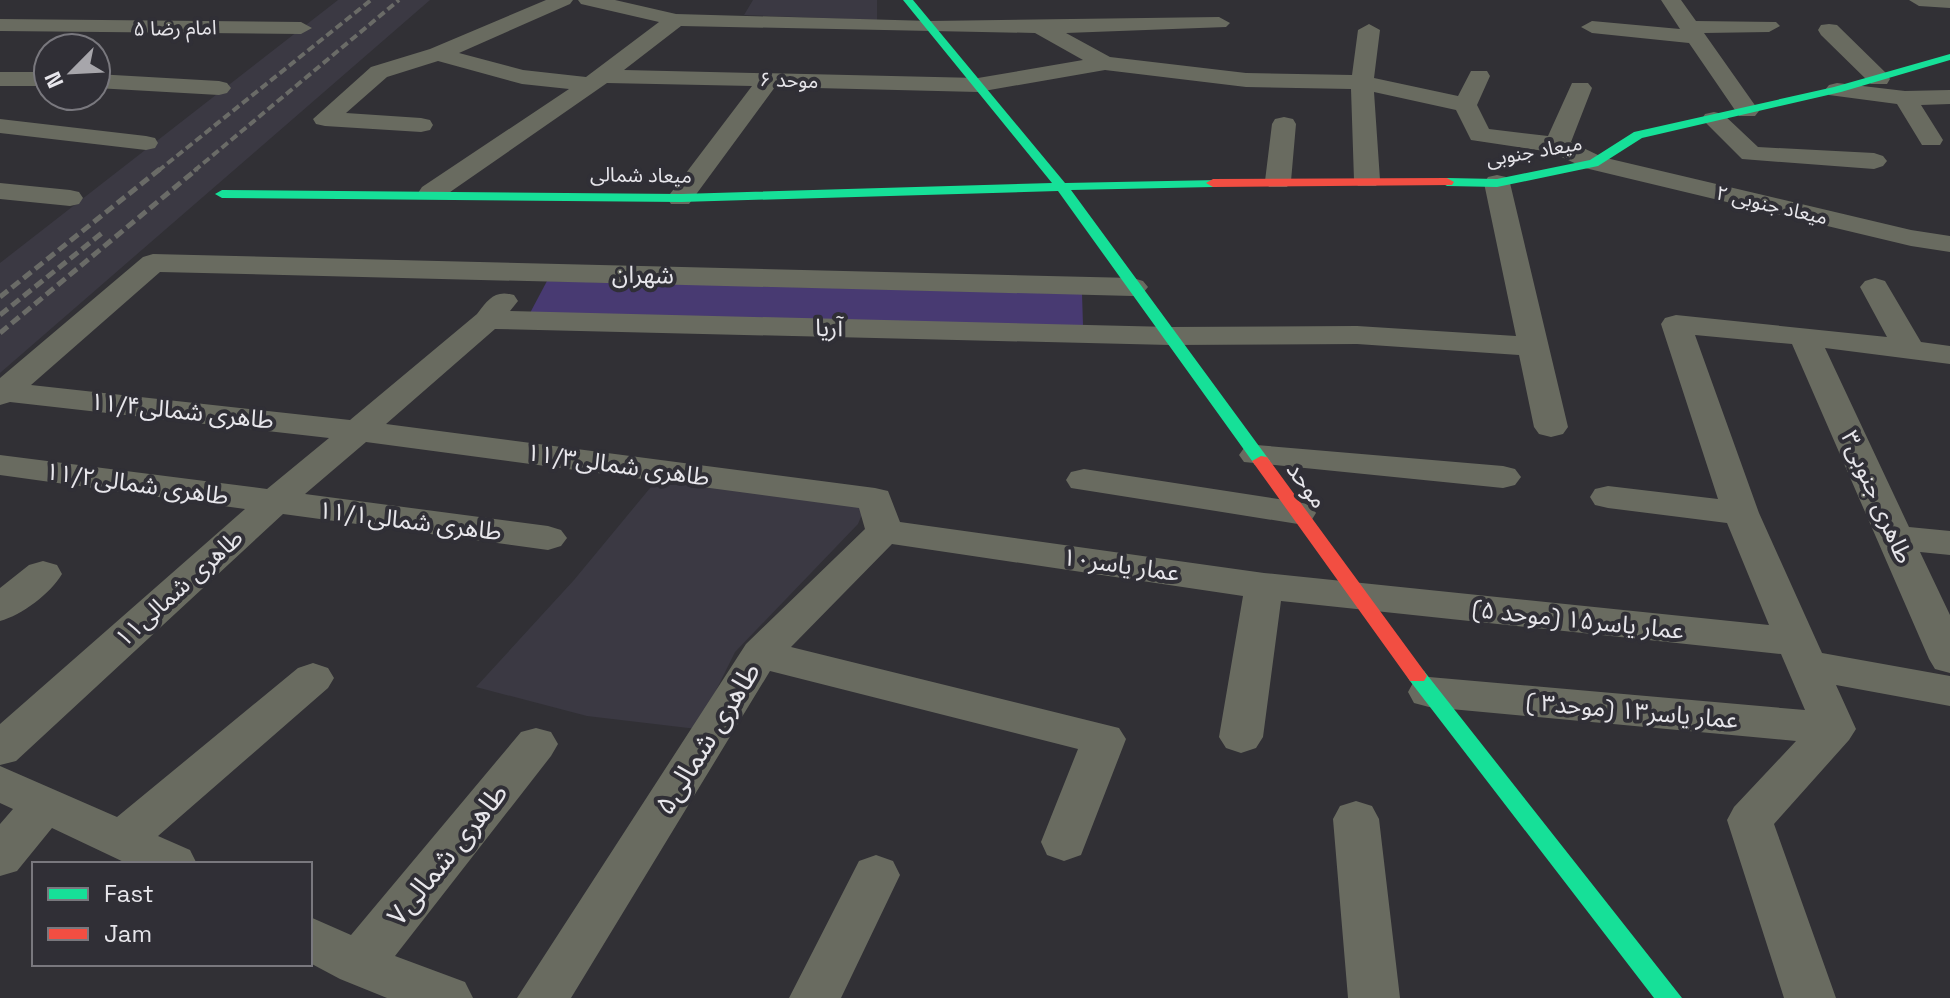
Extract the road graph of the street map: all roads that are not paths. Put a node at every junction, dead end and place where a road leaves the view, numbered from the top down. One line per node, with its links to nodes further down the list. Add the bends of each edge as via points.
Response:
1 (563, 0): 22 (street)
2 (588, 0): 9 (street)
3 (908, 0): 15 (street, موحد)
4 (1146, 0): 11 (street)
5 (1671, 0): 21 (street)
6 (1919, 0): 7 (street)
7 (1950, 2)
8 (249, 9): 14 (street)
9 (676, 20): 15 (street); 29 (street)
10 (1219, 23): 11 (street)
11 (1136, 24): 16 (street)
12 (0, 25): 14 (street, امام رضا ۵)
13 (1769, 26): 21 (street)
14 (223, 27): 18 (street, امام رضا ۵)
15 (930, 27): 16 (street); 33 (street, موحد)
16 (1039, 27): 24 (street)
17 (1592, 27): 21 (street)
18 (301, 28)
19 (1369, 30): 32 (street)
20 (1829, 30): 28 (street)
21 (1692, 32): 40 (street)
22 (438, 54): 29 (street, موحد ۶, via 522,77); 43 (street, via 379,72 325,119)
23 (1950, 57): 28 (street, میعاد جنوبی)
24 (1105, 63): 32 (street, via 1246,80); 33 (street, موحد ۶)
25 (1479, 76): 39 (street)
26 (0, 79): 27 (street)
27 (32, 79)
28 (1879, 79): 36 (street, میعاد جنوبی)
29 (596, 80): 30 (street, موحد ۶); 55 (street)
30 (769, 80): 33 (street, موحد ۶); 59 (street)
31 (112, 82): 34 (street)
32 (1362, 82): 39 (street); 50 (street)
33 (978, 85): 53 (street, موحد)
34 (219, 88)
35 (1580, 88): 47 (street)
36 (1837, 90): 38 (street); 40 (street, میعاد جنوبی)
37 (1950, 97): 38 (street)
38 (1905, 98): 45 (street)
39 (1465, 105): 47 (street, میعاد جنوبی ۲, via 1480,135)
40 (1747, 111): 41 (street, میعاد جنوبی)
41 (1714, 119): 48 (street, via 1751,154); 49 (street, میعاد جنوبی, via 1638,135)
42 (1284, 124): 51 (street)
43 (421, 125)
44 (0, 126): 46 (street)
45 (1931, 140)
46 (146, 143)
47 (1557, 145): 49 (street, میعاد جنوبی ۲)
48 (1874, 161)
49 (1594, 163): 52 (street, میعاد جنوبی); 61 (street, میعاد جنوبی ۲)
50 (1367, 180): 51 (street, میعاد جنوبی); 52 (street, میعاد جنوبی)
51 (1278, 181): 53 (street, میعاد جنوبی)
52 (1497, 183): 68 (street)
53 (1060, 185): 59 (street, میعاد شمالی, via 894,195); 63 (street, موحد)
54 (0, 191): 56 (street)
55 (431, 193): 57 (street, میعاد شمالی); 59 (street, میعاد شمالی)
56 (28, 194): 58 (street); 60 (street)
57 (222, 194)
58 (70, 198)
59 (680, 198)
60 (0, 204)
61 (1950, 244)
62 (525, 272): 63 (street, شهران); 65 (street, طاهری شمالی۱۱); 71 (street, شهران, via 153,263)
63 (1133, 287): 66 (street, موحد)
64 (1875, 287): 69 (street)
65 (488, 320): 66 (street, آریا); 73 (street, طاهری شمالی۱۱)
66 (1170, 336): 68 (street, آریا, via 1357,335); 74 (street, موحد)
67 (1804, 336): 69 (street); 81 (street, via 1676,324); 83 (street, طاهری جنوبی۳)
68 (1533, 347): 72 (street)
69 (1909, 349): 70 (street)
70 (1950, 355)
71 (2, 393): 73 (street, طاهری شمالی۱۱/۴)
72 (1551, 427)
73 (361, 431): 79 (street, طاهری شمالی۱۱); 82 (street, طاهری شمالی۱۱/۳)
74 (1256, 455): 76 (street); 80 (street, موحد)
75 (0, 465): 79 (street, طاهری شمالی۱۱/۲)
76 (1503, 477)
77 (1084, 480): 80 (street)
78 (1608, 497): 81 (street)
79 (273, 503): 84 (street, طاهری شمالی۱۱/۱); 99 (street, طاهری شمالی۱۱)
80 (1298, 513): 88 (street, موحد)
81 (1741, 513): 91 (street)
82 (880, 515): 87 (street, عمار یاسر۱۰); 90 (street, طاهری شمالی۵)
83 (1895, 537): 85 (street); 92 (street, طاهری جنوبی۳)
84 (548, 538)
85 (1950, 543)
86 (43, 574): 89 (street)
87 (1264, 586): 88 (street, عمار یاسر۱۰); 97 (street)
88 (1359, 597): 91 (street, عمار یاسر۱۵ (موحد ۵)); 95 (street, موحد)
89 (0, 608)
90 (760, 654): 104 (street, via 1104,739); 111 (street, طاهری شمالی۵)
91 (1802, 654): 94 (street, عمار یاسر۱۵ (موحد ۵)); 96 (street)
92 (1950, 659)
93 (313, 678): 103 (street)
94 (1950, 691)
95 (1429, 692): 96 (street, عمار یاسر۱۳ (موحد۳ )); 114 (street, موحد)
96 (1834, 729): 115 (street, via 1750,820)
97 (1241, 737)
98 (536, 744): 109 (street, طاهری شمالی۷)
99 (0, 749)
100 (0, 783): 101 (street)
101 (45, 804): 103 (street); 105 (street)
102 (1356, 819): 113 (street)
103 (123, 839): 106 (street)
104 (1064, 842)
105 (0, 857)
106 (169, 862)
107 (876, 875): 112 (street)
108 (312, 939): 109 (street)
109 (358, 964): 110 (street)
110 (447, 998)
111 (543, 998)
112 (815, 998)
113 (1374, 998)
114 (1669, 998)
115 (1810, 998)

